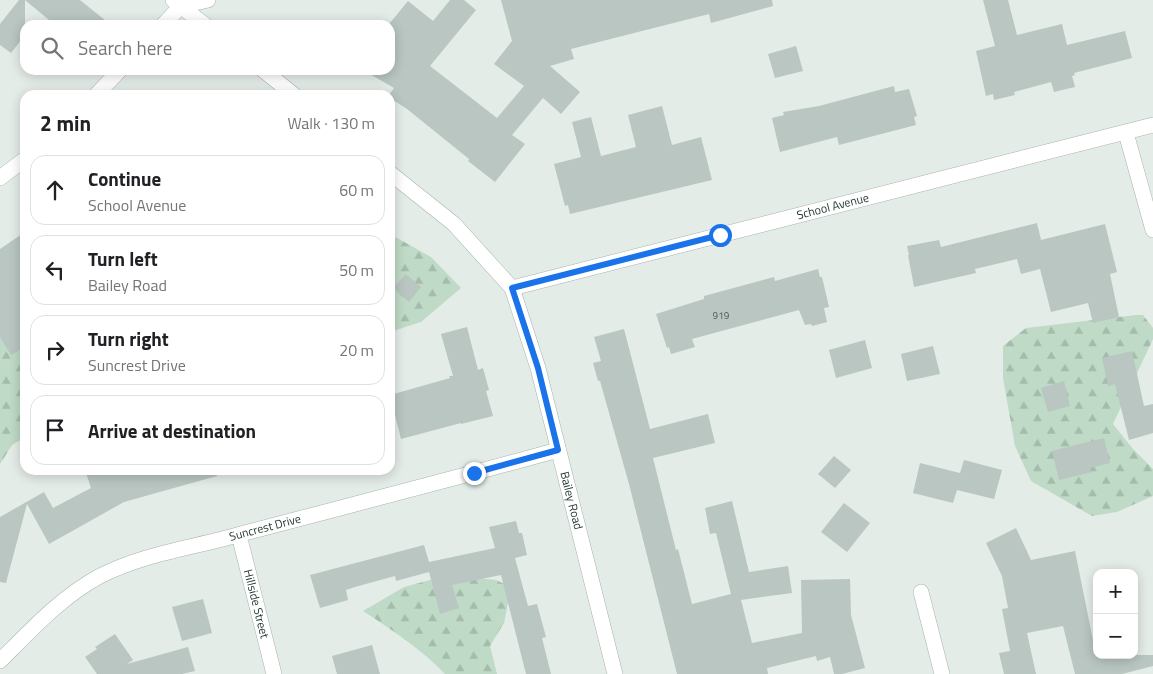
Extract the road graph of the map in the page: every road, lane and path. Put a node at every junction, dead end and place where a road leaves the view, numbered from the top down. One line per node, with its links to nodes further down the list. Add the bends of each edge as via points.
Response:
1 (208, 0): 2 (street)
2 (177, 3): 3 (street); 4 (street)
3 (166, 20)
4 (199, 20)
5 (115, 75): 7 (street)
6 (269, 75): 8 (street)
7 (101, 90)
8 (288, 90)
9 (1153, 125): 10 (street, School Avenue)
10 (1126, 133): 14 (street); 15 (street, School Avenue)
11 (20, 163): 13 (street)
12 (395, 176): 15 (street, Bailey Road, via 454,224)
13 (0, 178)
14 (1153, 230)
15 (512, 288): 16 (street, Bailey Road, via 538,368)
16 (558, 450): 17 (street, Suncrest Drive); 21 (street, Bailey Road)
17 (239, 535): 19 (street, Suncrest Drive, via 151,555 116,568 56,606); 20 (street, Hillside Street)
18 (922, 592): 22 (street)
19 (0, 661)
20 (274, 674)
21 (616, 674)
22 (942, 674)

